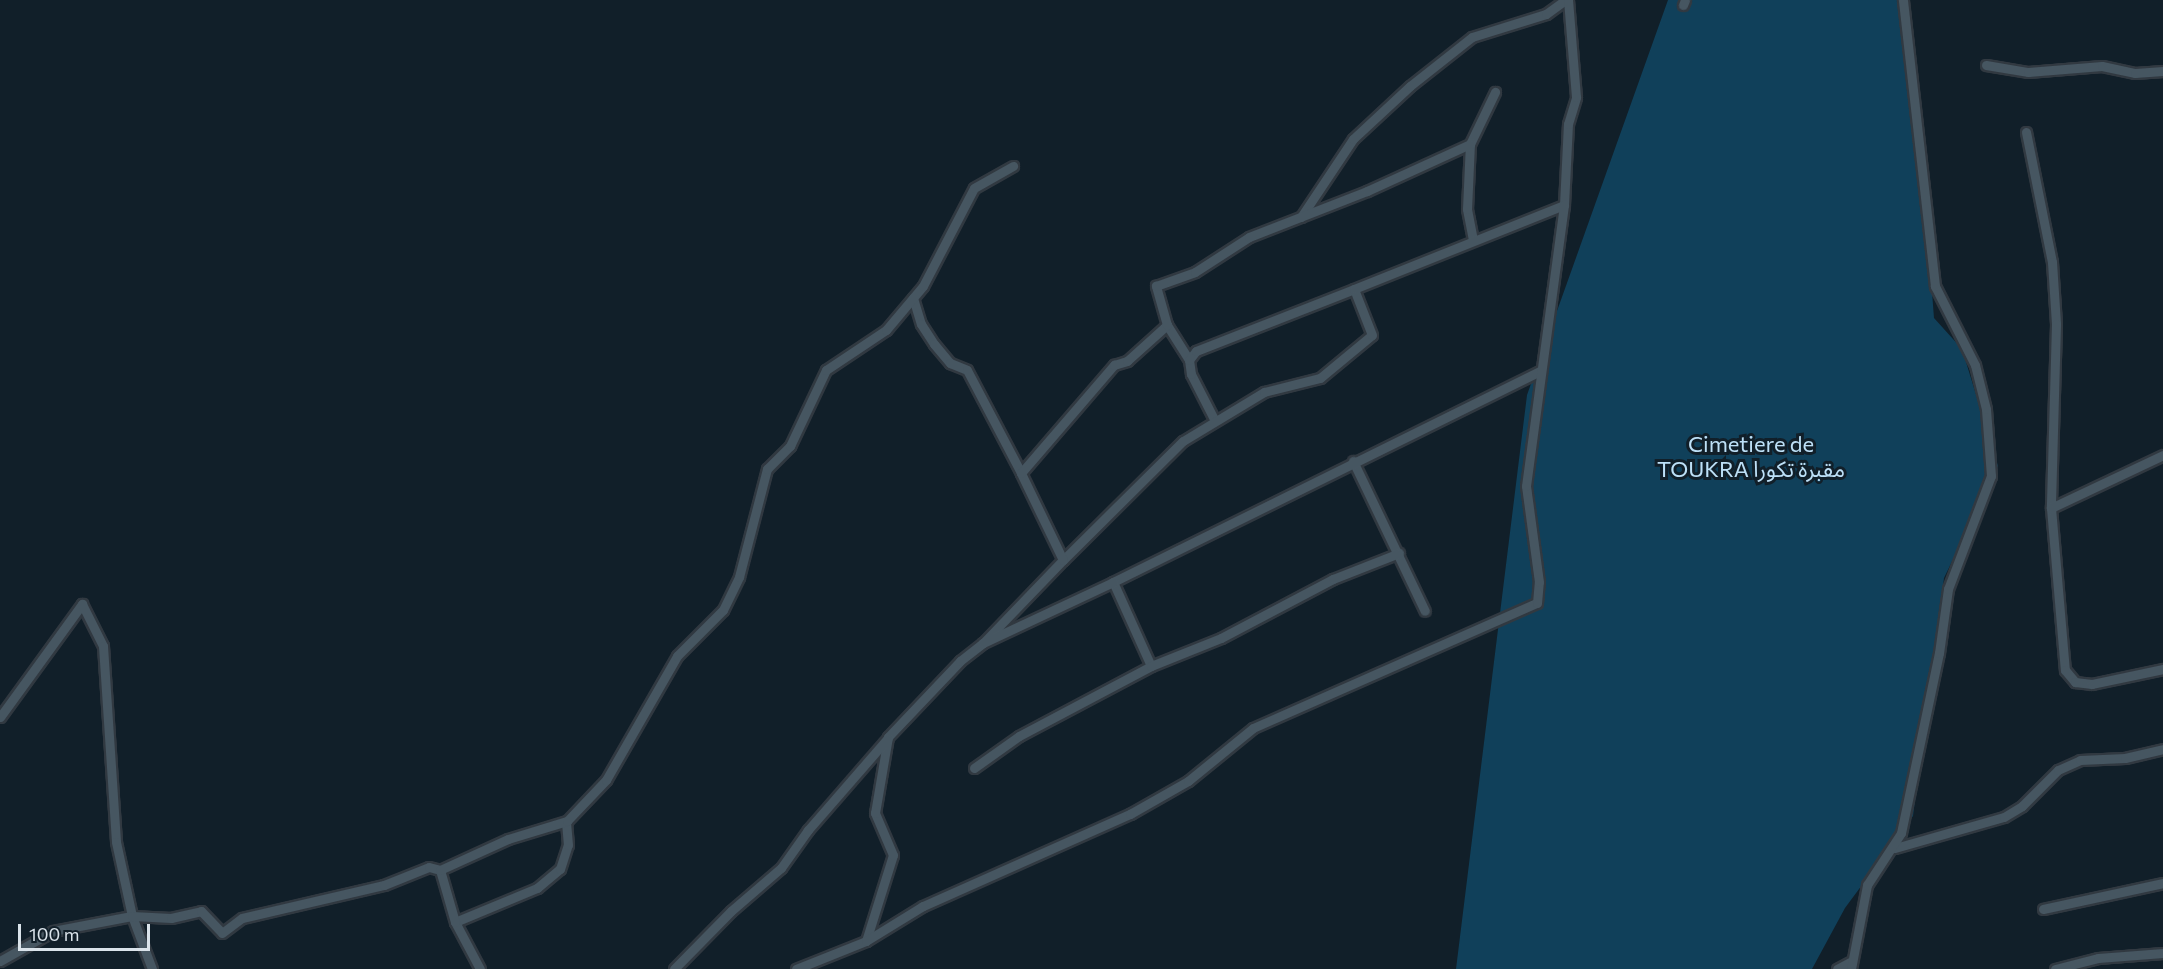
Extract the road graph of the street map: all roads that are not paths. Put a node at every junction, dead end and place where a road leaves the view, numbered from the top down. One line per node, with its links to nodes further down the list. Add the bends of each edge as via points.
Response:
1 (1567, 0): 9 (street, via 1576,97 1568,124); 10 (street, via 1546,14 1472,37 1410,86 1353,139)
2 (1903, 0): 34 (street, via 1935,286 1943,309 1975,365 1992,452 1983,501 1948,589 1939,653 1905,819)
3 (1986, 65): 4 (street, via 2028,72 2103,66 2135,73)
4 (2163, 71)
5 (1495, 92): 7 (street)
6 (2026, 132): 21 (street, via 2052,262)
7 (1470, 144): 10 (street); 11 (street, via 1467,209)
8 (1013, 166): 13 (street, via 974,188)
9 (1564, 205): 11 (street); 16 (street)
10 (1300, 217): 14 (street, via 1249,237 1195,272 1156,286)
11 (1473, 240): 12 (street)
12 (1354, 289): 15 (street, via 1196,351); 17 (street, via 1372,335 1320,378 1264,392)
13 (913, 298): 20 (street, via 921,324 934,344 950,363 967,370); 35 (street, via 886,330 826,370 789,446 767,469 739,577 723,610 677,656 606,780 567,821 508,838)
14 (1167, 325): 15 (street); 20 (street, via 1127,361 1114,366)
15 (1189, 360): 17 (street, via 1191,374)
16 (1540, 371): 19 (street); 40 (street, via 1526,486 1539,582 1537,603 1253,728 1188,781 1130,814 923,906)
17 (1215, 421): 23 (street, via 1183,441)
18 (2163, 455): 21 (street)
19 (1353, 461): 22 (street); 24 (street)
20 (1021, 473): 23 (street)
21 (2051, 508): 28 (street, via 2065,670 2075,682 2092,684)
22 (1399, 553): 25 (street); 27 (street, via 1333,579 1221,638)
23 (1063, 560): 26 (street)
24 (1113, 582): 26 (street); 27 (street)
25 (1425, 611)
26 (983, 643): 30 (street, via 960,661)
27 (1151, 666): 32 (street, via 1019,736)
28 (2163, 669)
29 (0, 717): 38 (street, via 82,604 103,646 116,842)
30 (888, 737): 40 (street, via 875,813 893,855); 46 (street, via 808,830 781,868 731,911)
31 (2163, 749): 34 (street, via 2124,758 2080,760 2058,770 2022,806 2004,817)
32 (974, 768)
33 (566, 822): 39 (street, via 568,845 561,869 537,888)
34 (1895, 848): 43 (street, via 1867,885)
35 (440, 870): 38 (street, via 429,867 384,885 242,918 222,933 201,911 171,918); 39 (street)
36 (2163, 883): 37 (street)
37 (2043, 909)
38 (132, 916): 42 (street, via 53,931); 44 (street)
39 (455, 922): 45 (street)
40 (866, 940): 47 (street)
41 (2163, 953): 49 (street, via 2098,958)
42 (0, 961)
43 (1852, 965): 48 (street)
44 (152, 969)
45 (480, 969)
46 (674, 969)
47 (796, 969)
48 (1837, 969)
49 (2055, 969)

